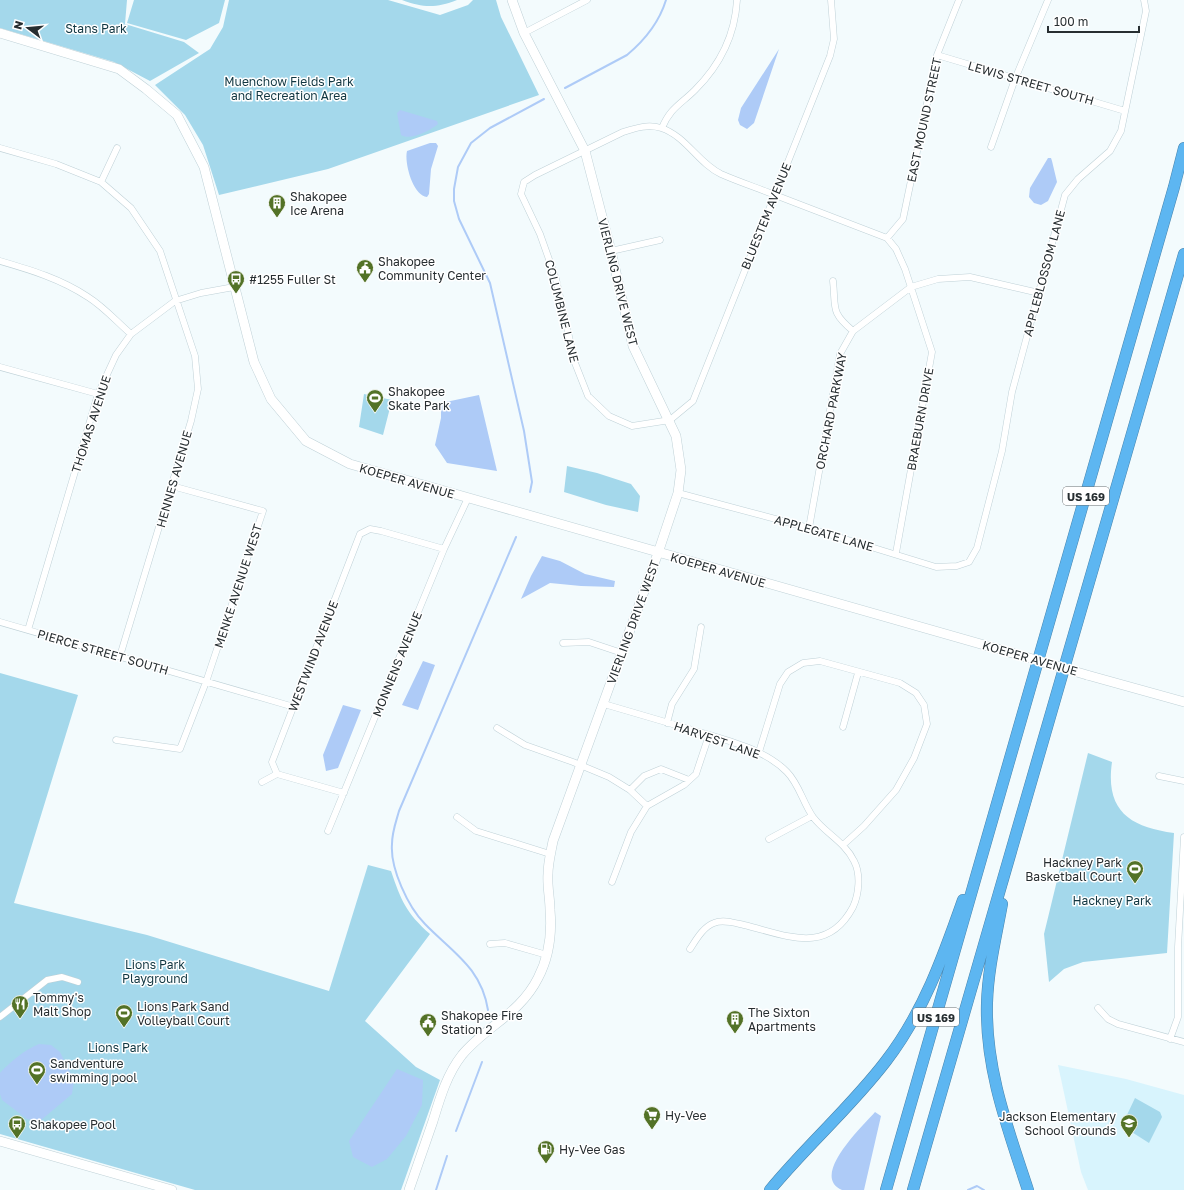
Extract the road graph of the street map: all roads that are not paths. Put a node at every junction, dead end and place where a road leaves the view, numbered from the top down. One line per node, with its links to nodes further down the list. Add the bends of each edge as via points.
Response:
1 (512, 0): 9 (street, VIERLING DRIVE WEST)
2 (587, 0): 9 (street)
3 (737, 0): 13 (street, via 731,32 718,62 694,91 672,109)
4 (831, 0): 20 (street, BLUESTEM AVENUE, via 834,33 830,56)
5 (959, 0): 10 (street, EAST MOUND STREET)
6 (1048, 0): 11 (street)
7 (1144, 0): 12 (street, APPLEBLOSSOM LANE, via 1146,11)
8 (0, 33): 27 (street, KOEPER AVENUE, via 119,69 177,115 204,167)
9 (524, 33): 18 (street, VIERLING DRIVE WEST)
10 (937, 56): 11 (street, LEWIS STREET SOUTH); 21 (street, EAST MOUND STREET, via 903,219)
11 (1015, 79): 12 (street, LEWIS STREET SOUTH); 14 (street)
12 (1125, 111): 29 (street, APPLEBLOSSOM LANE, via 1121,131 1110,151 1078,179 1066,195)
13 (662, 128): 18 (street, COLUMBINE LANE, via 638,127); 20 (street, via 676,135 710,168)
14 (991, 147)
15 (0, 148): 19 (street, HENNES AVENUE, via 56,164)
16 (117, 148): 19 (street)
17 (1184, 148): 75 (highway, US 169)
18 (585, 151): 23 (street, VIERLING DRIVE WEST); 35 (street, COLUMBINE LANE, via 524,182 521,194 540,234 556,279 574,364 588,396 609,416 632,426)
19 (101, 182): 30 (street, HENNES AVENUE, via 132,208 160,251)
20 (774, 195): 21 (street); 35 (street, BLUESTEM AVENUE, via 693,401)
21 (886, 238): 28 (street, BRAEBURN DRIVE, via 896,249)
22 (660, 240): 23 (street)
23 (611, 251): 35 (street, VIERLING DRIVE WEST, via 633,346)
24 (1184, 254): 76 (highway, US 169)
25 (0, 261): 32 (street, via 62,282 90,298)
26 (833, 281): 31 (street, via 834,305 839,319)
27 (234, 287): 30 (street, THOMAS AVENUE); 38 (street, KOEPER AVENUE, via 254,362 271,399 306,441 350,464)
28 (911, 287): 29 (street, ORCHARD PARKWAY, via 970,276); 31 (street, ORCHARD PARKWAY); 42 (street, BRAEBURN DRIVE, via 932,352)
29 (1039, 293): 43 (street, APPLEBLOSSOM LANE, via 1012,392 1002,451 979,541)
30 (175, 301): 32 (street, THOMAS AVENUE); 36 (street, HENNES AVENUE, via 195,356 198,389)
31 (853, 331): 39 (street, ORCHARD PARKWAY, via 840,354)
32 (131, 334): 34 (street, THOMAS AVENUE, via 116,355)
33 (0, 367): 34 (street)
34 (98, 394): 46 (street, THOMAS AVENUE)
35 (670, 420): 37 (street, VIERLING DRIVE WEST, via 676,436 681,470)
36 (172, 486): 49 (street, HENNES AVENUE); 51 (street, MENKE AVENUE WEST, via 263,511)
37 (678, 494): 39 (street, APPLEGATE LANE); 41 (street, VIERLING DRIVE WEST)
38 (468, 498): 40 (street, MONNENS AVENUE); 41 (street, KOEPER AVENUE)
39 (809, 528): 42 (street, APPLEGATE LANE)
40 (444, 549): 54 (street, WESTWIND AVENUE, via 370,529 360,534); 68 (street, MONNENS AVENUE)
41 (658, 553): 48 (street, VIERLING DRIVE WEST); 52 (street, KOEPER AVENUE, bridge)
42 (896, 553): 43 (street, APPLEGATE LANE, via 936,567 956,566)
43 (969, 562)
44 (0, 622): 46 (street, PIERCE STREET SOUTH)
45 (701, 627): 55 (street, via 694,669 672,704)
46 (28, 630): 49 (street, PIERCE STREET SOUTH)
47 (563, 643): 48 (street, via 589,642)
48 (622, 652): 53 (street, VIERLING DRIVE WEST)
49 (120, 656): 51 (street, PIERCE STREET SOUTH)
50 (858, 673): 56 (street); 60 (street, via 820,661 803,663 788,672 780,684); 77 (street, via 900,683 916,694 924,706 927,724 914,758 896,790)
51 (206, 682): 54 (street, PIERCE STREET SOUTH); 59 (street, via 180,749)
52 (1184, 702)
53 (604, 704): 55 (street, HARVEST LANE); 61 (street, VIERLING DRIVE WEST)
54 (294, 707): 62 (street, WESTWIND AVENUE, via 272,762)
55 (667, 723): 58 (street, HARVEST LANE)
56 (843, 727)
57 (497, 728): 61 (street, via 526,745)
58 (709, 735): 60 (street, HARVEST LANE); 64 (street, via 696,774)
59 (116, 740)
60 (758, 752): 70 (street, HARVEST LANE, via 788,772)
61 (582, 765): 67 (street); 78 (street, VIERLING DRIVE WEST)
62 (277, 774): 66 (street); 68 (street)
63 (1159, 776): 65 (street)
64 (689, 780): 67 (street, via 661,769 644,776); 69 (street)
65 (1184, 781)
66 (262, 782)
67 (630, 790): 69 (street)
68 (344, 793): 72 (street, MONNENS AVENUE)
69 (647, 806): 79 (street, via 631,832)
70 (812, 816): 74 (street); 77 (street, HARVEST LANE)
71 (457, 817): 78 (street, via 476,831)
72 (328, 831)
73 (1184, 837): 81 (street)
74 (769, 839)
75 (986, 844): 93 (highway, via 972,874 933,981 901,1040 871,1080); 94 (highway, US 169)
76 (1012, 845): 95 (highway, US 169); 96 (highway, via 991,963 987,1021 994,1080)
77 (843, 846): 82 (street, HARVEST LANE, via 855,861 859,878 856,901 845,922 824,936 804,940 729,921 714,923 698,935)
78 (550, 854): 83 (street, VIERLING DRIVE WEST, via 547,875 550,922)
79 (612, 882)
80 (490, 944): 83 (street, via 505,943)
81 (1181, 947): 87 (street, via 1178,1017)
82 (690, 950)
83 (547, 955): 92 (street, VIERLING DRIVE WEST, via 538,978 524,1000 473,1043 452,1070)
84 (78, 982): 86 (street, via 62,977 47,980)
85 (1098, 1008): 87 (street, via 1108,1019 1118,1024)
86 (0, 1017)
87 (1170, 1039): 88 (street)
88 (1184, 1042)
89 (0, 1141): 90 (street)
90 (150, 1187): 91 (street)
91 (172, 1190)
92 (409, 1190)
93 (770, 1190)
94 (886, 1190)
95 (913, 1190)
96 (1028, 1190)

